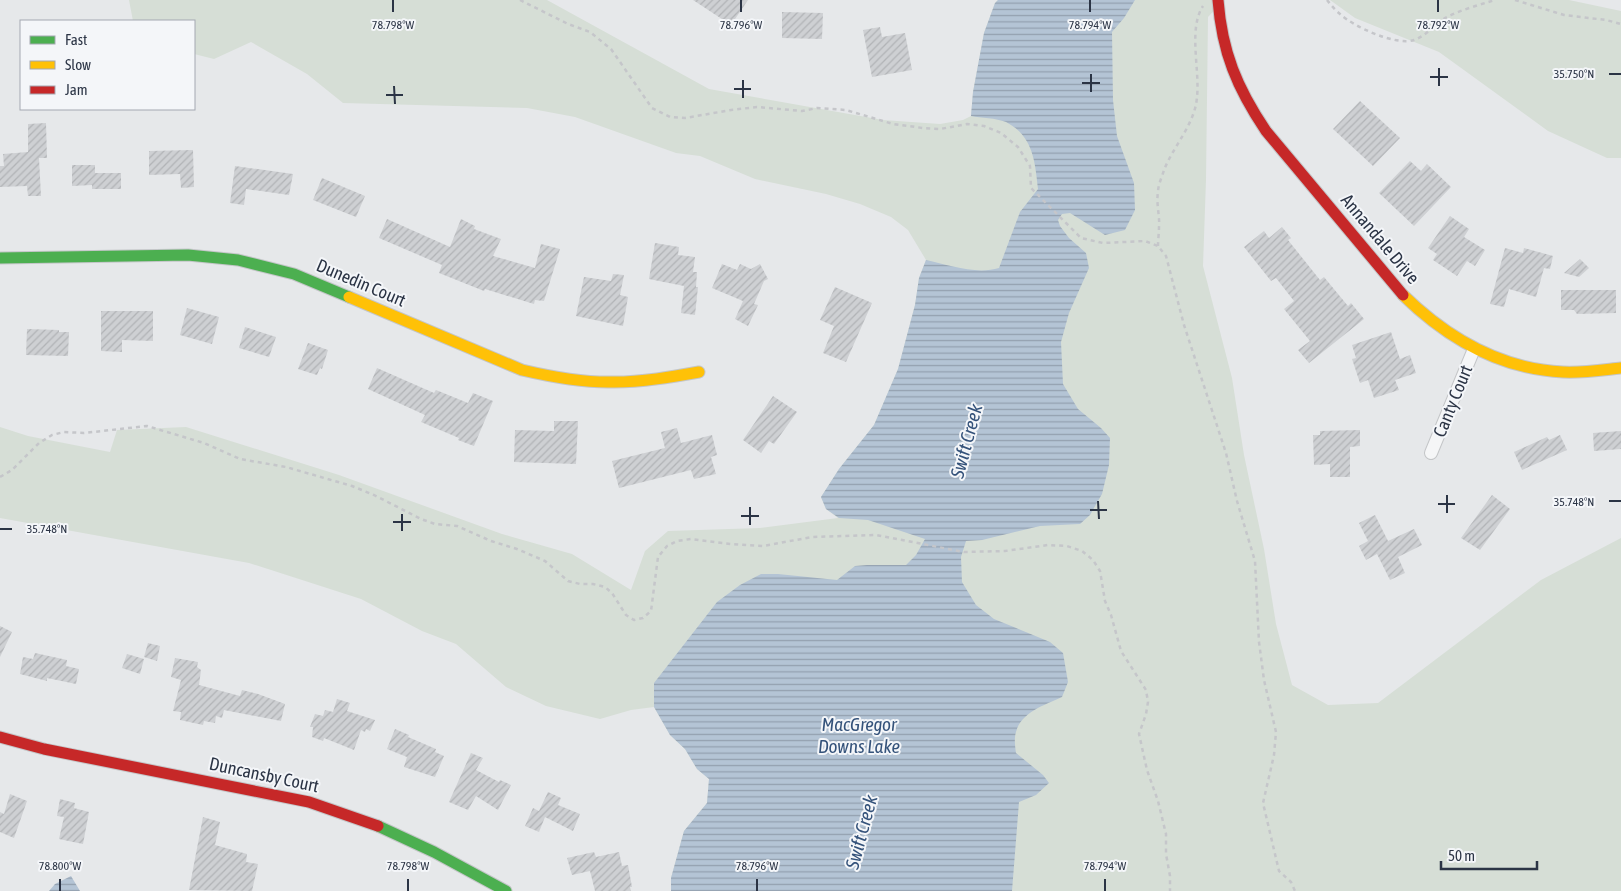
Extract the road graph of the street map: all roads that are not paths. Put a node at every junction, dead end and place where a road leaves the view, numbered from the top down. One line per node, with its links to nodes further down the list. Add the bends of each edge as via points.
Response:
1 (1213, 2): 3 (street, Annandale Drive, via 1229,65 1250,109 1266,131 1413,306)
2 (0, 258): 5 (street, Dunedin Court, via 188,255 238,260 294,274 522,370 574,380 627,382)
3 (1474, 349): 4 (street, Annandale Drive, via 1514,364 1553,372); 6 (street, Canty Court)
4 (1621, 368)
5 (699, 372)
6 (1431, 453)
7 (0, 737): 8 (street, Duncansby Court, via 334,809 404,837)
8 (506, 891)

